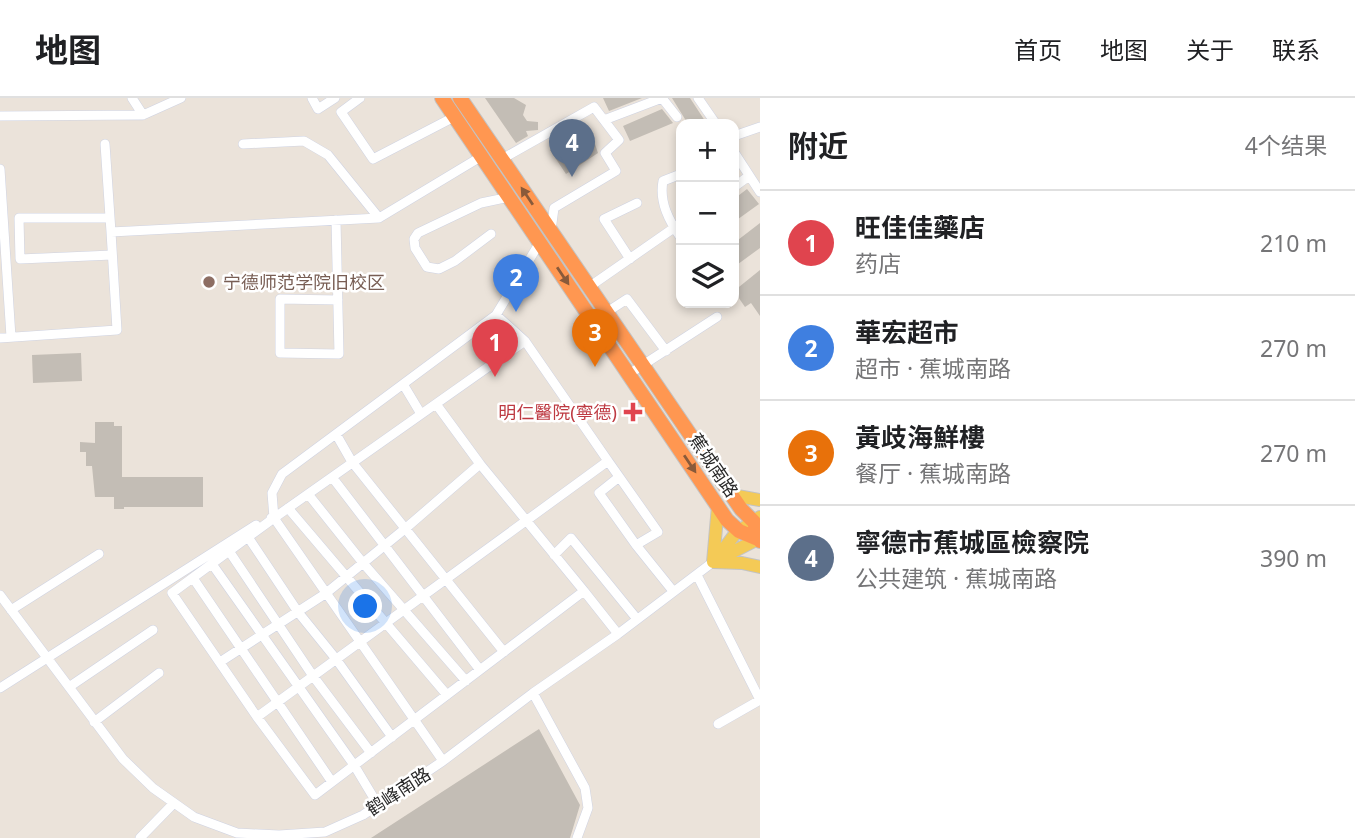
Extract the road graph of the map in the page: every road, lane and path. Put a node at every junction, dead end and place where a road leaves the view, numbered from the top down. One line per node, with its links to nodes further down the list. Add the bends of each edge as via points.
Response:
1 (132, 98): 9 (street)
2 (181, 98): 9 (street)
3 (312, 98): 4 (street, via 318,109)
4 (335, 98)
5 (360, 98): 11 (street, via 341,112 373,159)
6 (442, 98): 11 (highway, 蕉城南路)
7 (698, 98): 13 (street)
8 (466, 100): 20 (highway, 蕉城南路)
9 (143, 115): 10 (street)
10 (0, 116)
11 (454, 117): 19 (highway, 蕉城南路)
12 (677, 117): 14 (street, via 662,98)
13 (713, 119)
14 (604, 120): 20 (street, via 594,107); 34 (street, via 619,140 604,153 616,171 554,208)
15 (760, 127): 16 (street)
16 (739, 134)
17 (105, 144): 29 (street)
18 (243, 144): 30 (street, via 304,141 328,155)
19 (482, 156): 27 (highway, 蕉城南路); 30 (street)
20 (502, 159): 34 (highway, 蕉城南路, one-way to 20)
21 (739, 160): 24 (street)
22 (0, 169): 45 (street)
23 (676, 176): 32 (street, via 663,181 660,197)
24 (749, 176): 25 (street); 26 (street)
25 (739, 182)
26 (760, 192)
27 (510, 197): 36 (street, via 481,203 418,233 415,248 427,267 439,269); 37 (highway, 蕉城南路)
28 (637, 203): 39 (street, via 604,219)
29 (110, 218): 35 (street); 38 (street, via 19,218 20,259)
30 (379, 218): 31 (street)
31 (336, 220): 35 (street); 41 (street)
32 (676, 223)
33 (676, 227): 39 (street)
34 (551, 231): 40 (highway, 蕉城南路)
35 (111, 232): 38 (street)
36 (491, 234)
37 (540, 242): 43 (street); 50 (highway, 蕉城南路, one-way to 50)
38 (112, 256): 45 (street, via 117,330)
39 (630, 259): 40 (street)
40 (589, 287): 42 (highway, 蕉城南路)
41 (338, 300): 41 (street, via 339,354 280,353 280,299)
42 (607, 313): 48 (street, via 627,299); 49 (highway, 蕉城南路)
43 (496, 314): 47 (street); 51 (street)
44 (717, 317): 48 (street)
45 (11, 337): 46 (street)
46 (0, 338)
47 (525, 341): 52 (street); 55 (street)
48 (666, 351): 49 (street)
49 (643, 365): 50 (street); 61 (highway, 蕉城南路)
50 (629, 374): 63 (highway, 蕉城南路, one-way to 63)
51 (402, 384): 53 (street); 54 (street)
52 (436, 404): 53 (street); 57 (street)
53 (421, 414): 56 (street)
54 (336, 434): 56 (street); 65 (street, via 282,474 272,493)
55 (608, 461): 59 (street); 67 (street)
56 (352, 462): 58 (street); 68 (street)
57 (480, 464): 67 (street); 68 (street)
58 (332, 477): 60 (street); 73 (street)
59 (619, 477): 72 (street, via 599,493); 72 (street, via 658,532)
60 (308, 494): 64 (street); 78 (street)
61 (732, 495): 62 (main road); 66 (highway, 蕉城南路)
62 (760, 500)
63 (718, 506): 69 (highway, 蕉城南路); 77 (main road)
64 (288, 508): 65 (street); 82 (street)
65 (274, 518): 70 (street); 87 (street); 102 (street, via 267,517)
66 (757, 519): 69 (main road); 71 (highway, 蕉城南路)
67 (526, 520): 76 (street); 84 (street)
68 (406, 528): 73 (street); 84 (street)
69 (739, 531): 71 (highway, 蕉城南路); 77 (main road)
70 (248, 537): 74 (street); 92 (street)
71 (760, 539): 77 (main road)
72 (636, 545): 85 (street)
73 (384, 546): 78 (street); 89 (street)
74 (229, 551): 79 (street); 95 (street)
75 (99, 554): 90 (street)
76 (554, 555): 86 (street); 93 (street, via 571,538)
77 (713, 562): 80 (main road); 81 (street, 鹤峰南路)
78 (363, 563): 82 (street); 91 (street)
79 (212, 564): 83 (street); 98 (street)
80 (760, 567)
81 (697, 575): 85 (street, 鹤峰南路); 114 (street)
82 (348, 576): 87 (street); 94 (street)
83 (193, 578): 100 (street); 104 (street, via 172,593)
84 (445, 579): 89 (street); 101 (street)
85 (673, 591): 93 (street, 鹤峰南路)
86 (584, 592): 97 (street); 101 (street)
87 (325, 594): 92 (street); 99 (street)
88 (0, 595): 90 (street, 鹤峰南路)
89 (424, 595): 91 (street); 105 (street)
90 (11, 610): 102 (street, 鹤峰南路)
91 (403, 610): 94 (street); 108 (street)
92 (298, 612): 95 (street); 103 (street)
93 (637, 619): 97 (street, 鹤峰南路)
94 (384, 624): 99 (street); 113 (street)
95 (278, 625): 98 (street); 107 (street)
96 (153, 630): 109 (street)
97 (618, 634): 112 (street, 鹤峰南路)
98 (262, 635): 100 (street); 111 (street)
99 (359, 642): 103 (street); 117 (street)
100 (241, 648): 104 (street); 115 (street)
101 (504, 652): 105 (street)
102 (46, 658): 109 (street, 鹤峰南路); 110 (street)
103 (336, 659): 107 (street); 120 (street)
104 (220, 662): 116 (street)
105 (480, 670): 108 (street)
106 (159, 673): 118 (street)
107 (313, 676): 111 (street); 121 (street)
108 (466, 681): 113 (street)
109 (69, 687): 118 (street, 鹤峰南路)
110 (0, 688)
111 (297, 688): 115 (street); 123 (street)
112 (533, 693): 122 (street, 鹤峰南路); 128 (street, via 585,788 588,808)
113 (447, 695): 117 (street)
114 (760, 700): 119 (street)
115 (277, 702): 116 (street); 124 (street)
116 (257, 717): 124 (street, via 315,795)
117 (416, 719): 120 (street); 122 (street)
118 (94, 722): 125 (street, 鹤峰南路, via 123,759)
119 (718, 724)
120 (392, 737): 121 (street)
121 (371, 753): 123 (street)
122 (443, 761): 126 (street, 鹤峰南路)
123 (354, 765): 124 (street); 126 (street)
124 (332, 782)
125 (173, 804): 126 (street, 鹤峰南路, via 237,834 279,835 325,832); 127 (street)
126 (378, 805)
127 (140, 838)
128 (577, 838)

